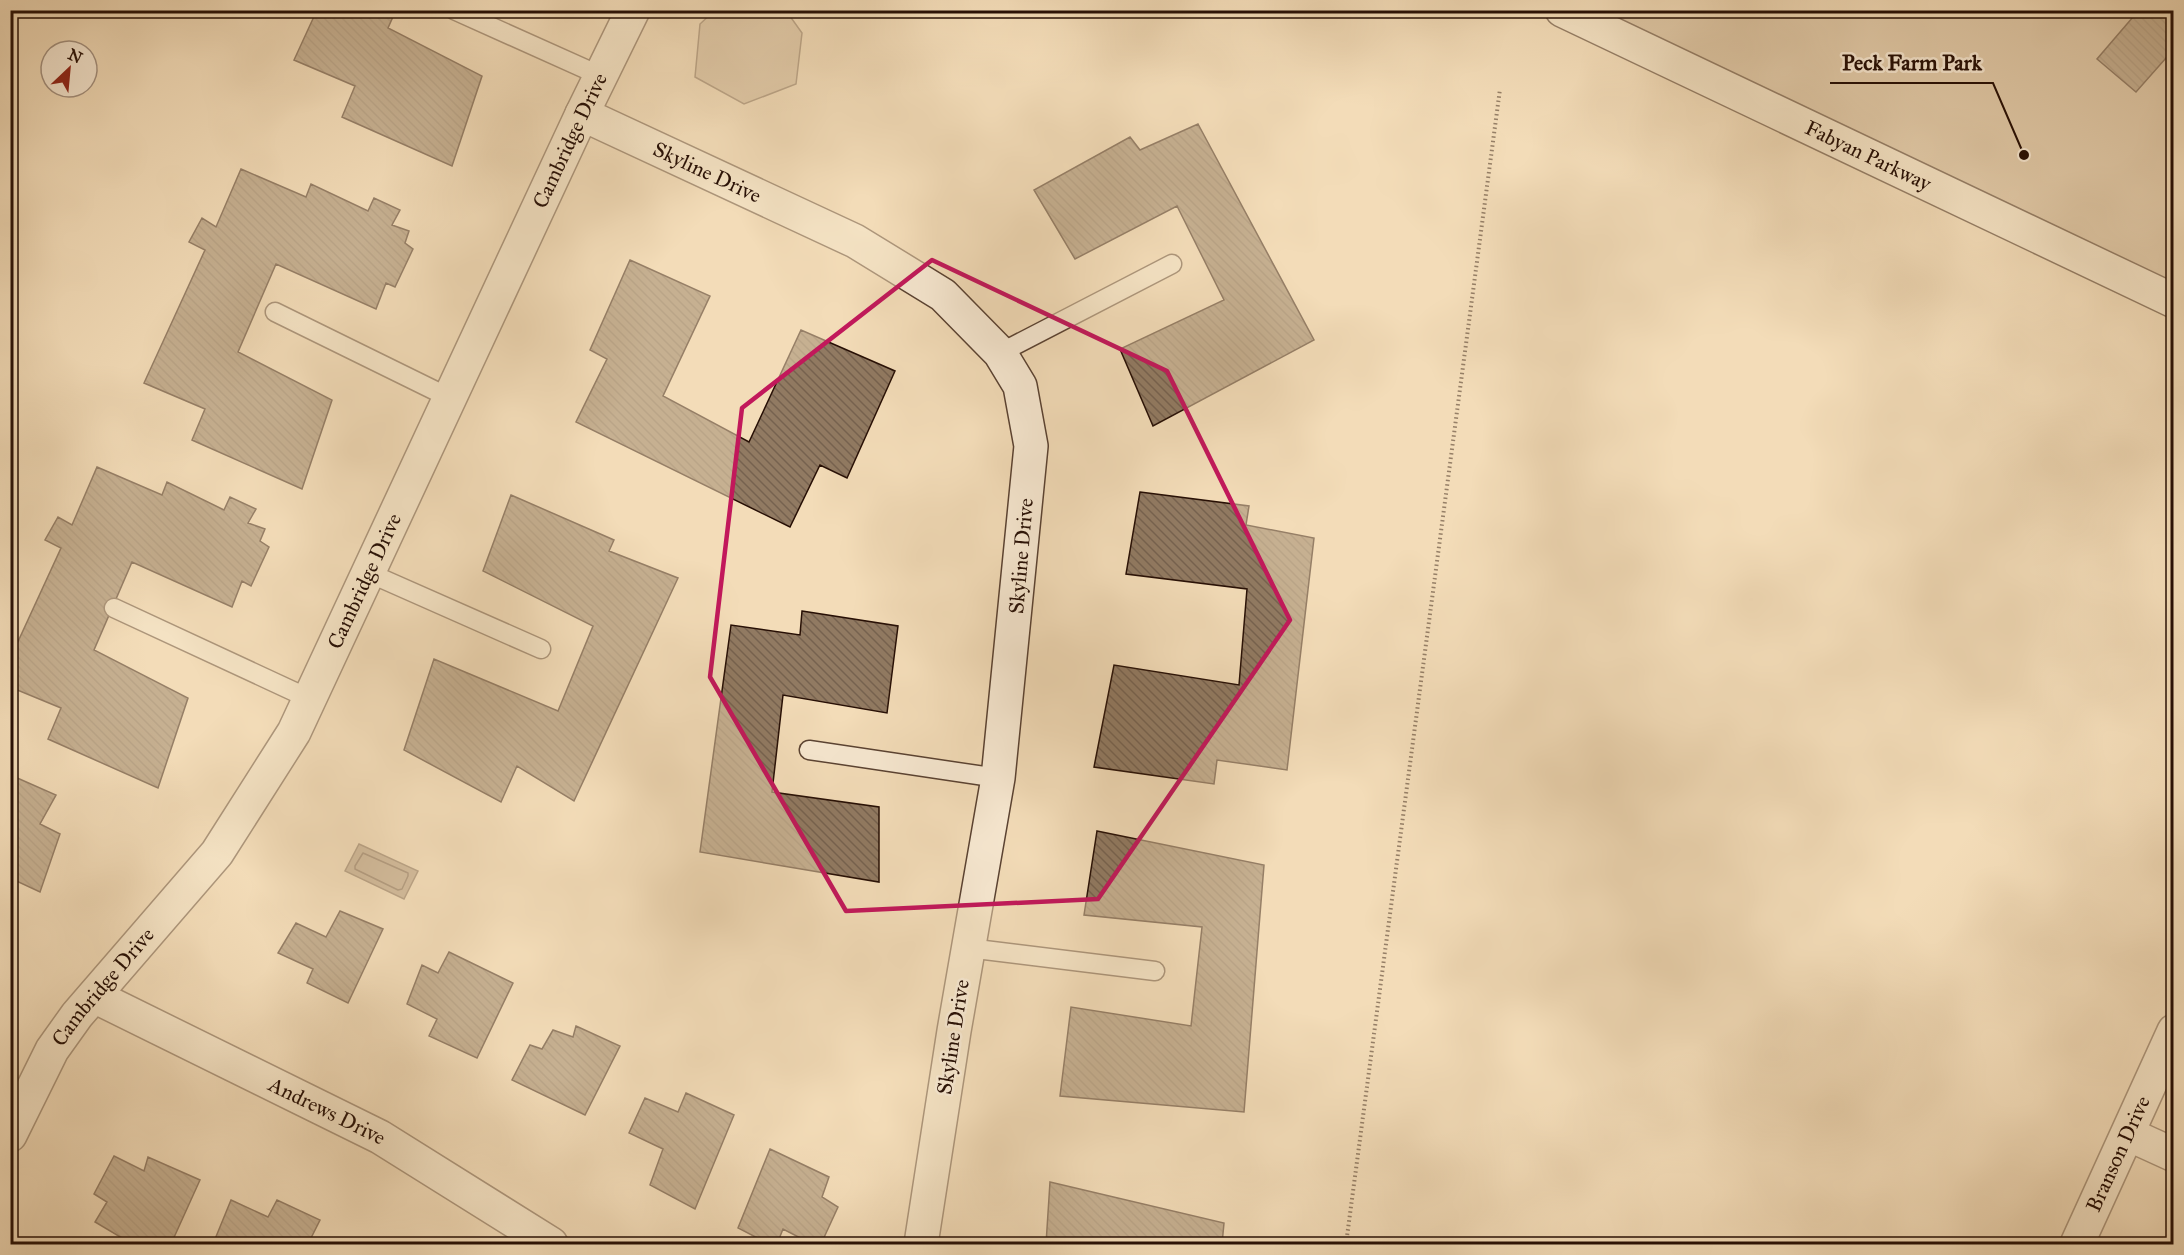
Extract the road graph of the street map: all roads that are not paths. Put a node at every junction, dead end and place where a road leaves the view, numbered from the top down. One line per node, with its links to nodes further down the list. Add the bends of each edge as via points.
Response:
1 (454, 10): 4 (lane)
2 (633, 10): 4 (street, Cambridge Drive)
3 (1562, 10): 7 (street, Fabyan Parkway)
4 (601, 76): 5 (street, Cambridge Drive)
5 (582, 114): 9 (street, Skyline Drive, via 855,241 943,295); 10 (street, Cambridge Drive)
6 (1172, 264): 9 (lane)
7 (2174, 301)
8 (275, 312): 10 (lane)
9 (1000, 353): 16 (street, Skyline Drive, via 1020,386 1031,446)
10 (450, 398): 11 (street, Cambridge Drive)
11 (369, 573): 13 (lane); 14 (street, Cambridge Drive)
12 (114, 608): 14 (lane)
13 (541, 649)
14 (310, 699): 19 (street, Cambridge Drive, via 294,732 217,853)
15 (809, 750): 16 (lane)
16 (998, 778): 17 (street, Skyline Drive)
17 (968, 948): 18 (lane); 25 (street, Skyline Drive)
18 (1155, 971)
19 (93, 996): 21 (street, Cambridge Drive, via 52,1050); 24 (street, Andrews Drive, via 380,1137)
20 (2174, 1031): 22 (street, Branson Drive)
21 (17, 1121)
22 (2128, 1134): 23 (street); 26 (street, Branson Drive)
23 (2174, 1155)
24 (551, 1245)
25 (921, 1245)
26 (2077, 1245)

